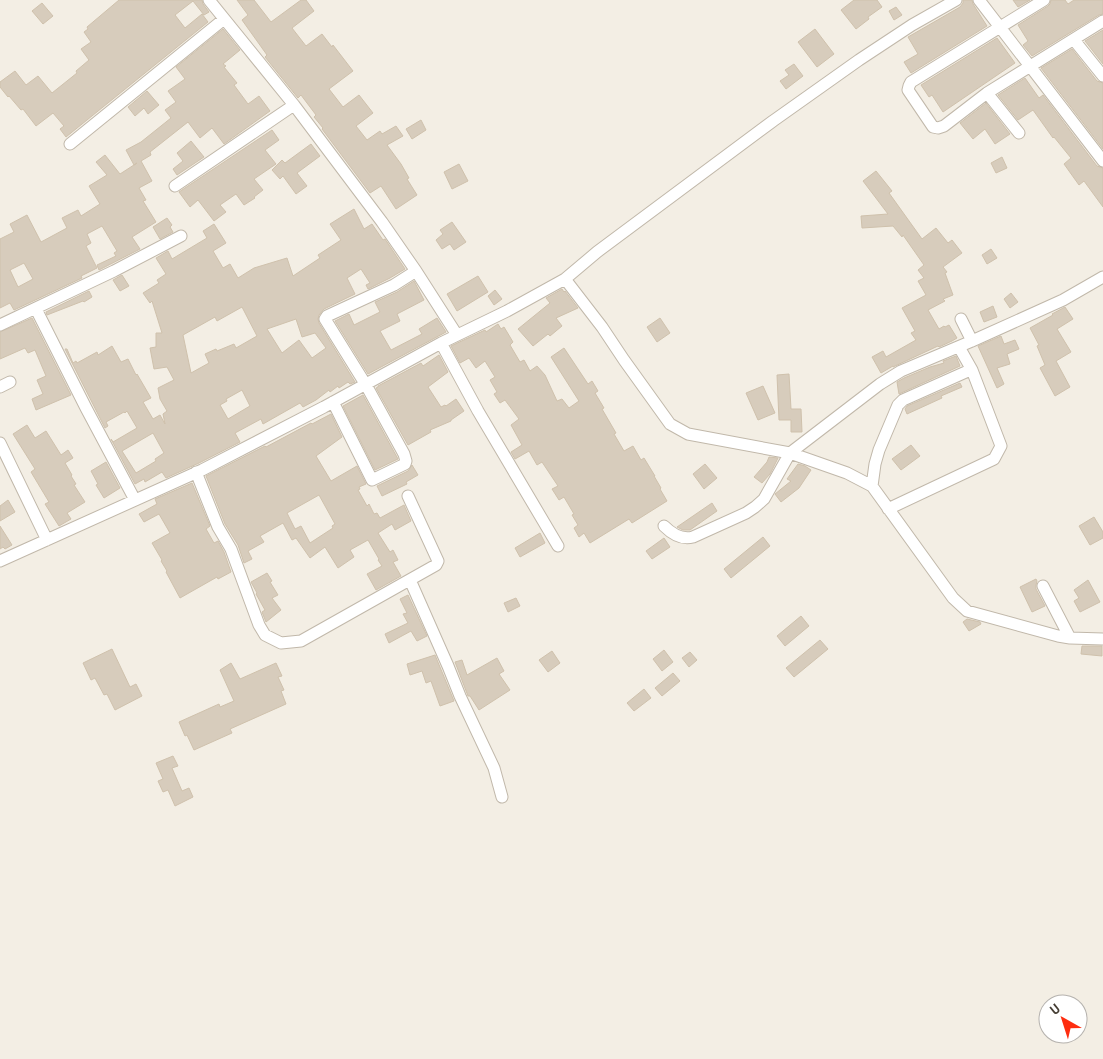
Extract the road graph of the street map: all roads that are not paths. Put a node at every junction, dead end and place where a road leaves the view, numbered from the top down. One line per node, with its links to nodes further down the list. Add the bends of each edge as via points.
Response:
1 (209, 0): 5 (street)
2 (956, 0): 20 (street, via 859,60 773,121 596,252)
3 (979, 0): 7 (street)
4 (1044, 0): 7 (street)
5 (224, 19): 12 (street); 14 (street)
6 (1103, 20): 8 (street)
7 (999, 27): 9 (street); 11 (street, via 911,82 908,90 934,127 938,128)
8 (1074, 40): 9 (street); 10 (street)
9 (1029, 66): 11 (street); 15 (street)
10 (1103, 76)
11 (987, 93): 13 (street)
12 (294, 105): 16 (street); 18 (street)
13 (1019, 133)
14 (70, 144)
15 (1103, 161)
16 (175, 186)
17 (180, 236): 21 (street)
18 (416, 271): 24 (street); 29 (street, via 325,319)
19 (1103, 277): 25 (street, via 1064,300)
20 (565, 279): 24 (street); 32 (street, via 670,424 688,434)
21 (36, 309): 23 (street); 36 (street)
22 (960, 319): 25 (street)
23 (0, 326)
24 (456, 335): 26 (street)
25 (972, 341): 27 (street)
26 (440, 343): 29 (street); 40 (street)
27 (960, 347): 28 (street); 32 (street, via 901,371 880,384)
28 (972, 370): 34 (street, via 900,402 879,450); 37 (street, via 1000,446 994,459)
29 (366, 385): 30 (street); 30 (street, via 404,454 406,461 402,466 372,480)
30 (333, 402): 33 (street)
31 (0, 443): 39 (street)
32 (790, 453): 34 (street, via 847,473); 38 (street, via 764,499 746,512 687,539)
33 (196, 472): 36 (street); 42 (street, via 265,635 281,642 301,641)
34 (872, 486): 37 (street)
35 (408, 496): 42 (street, via 438,561)
36 (135, 500): 39 (street)
37 (888, 509): 44 (street, via 953,598 967,611)
38 (664, 526)
39 (47, 540): 41 (street)
40 (558, 546)
41 (0, 561)
42 (410, 580): 46 (street, via 494,768)
43 (1043, 586): 44 (street)
44 (1070, 638): 45 (street)
45 (1103, 639)
46 (502, 798)

